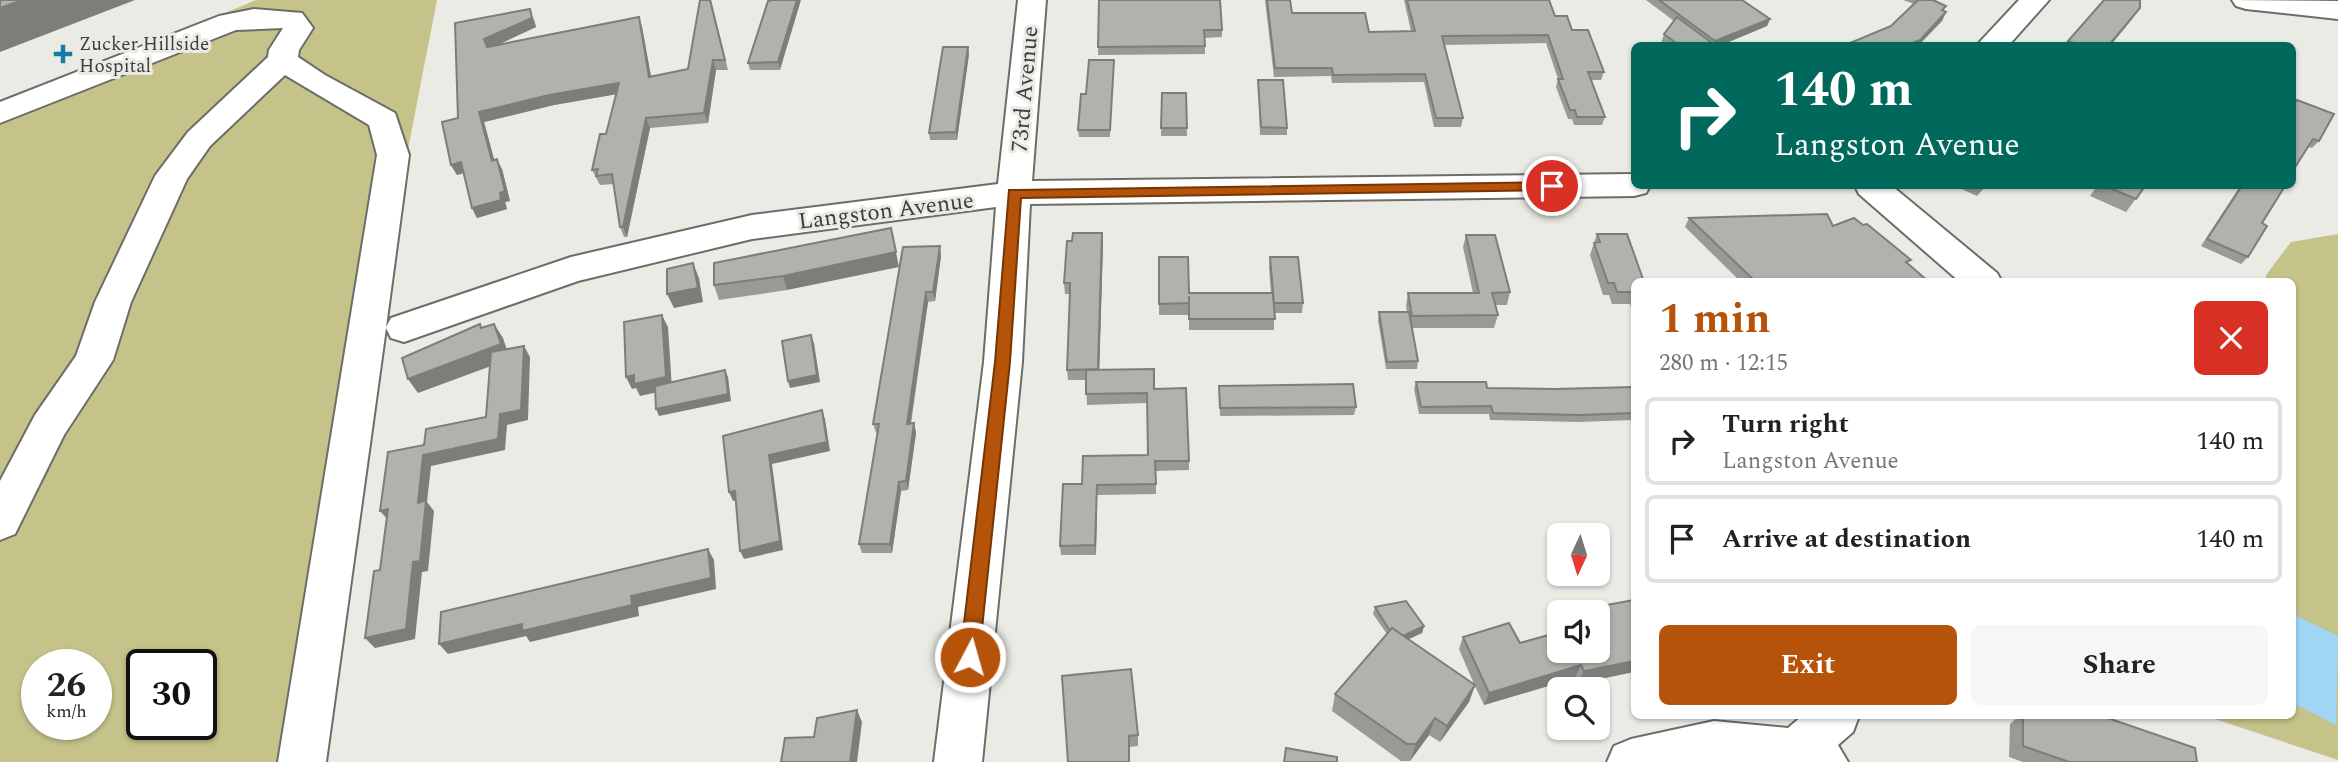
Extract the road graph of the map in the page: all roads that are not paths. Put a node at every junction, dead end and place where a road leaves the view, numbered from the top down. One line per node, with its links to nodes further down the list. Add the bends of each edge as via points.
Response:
1 (224, 0): 8 (street)
2 (1032, 0): 14 (street, 73rd Avenue)
3 (2035, 0): 6 (street)
4 (2246, 0): 5 (street)
5 (2338, 10)
6 (1996, 42)
7 (283, 60): 9 (street, via 298,28 292,19 229,22); 17 (street, via 199,139 172,176 113,302 94,360 49,426); 20 (street, via 384,120 393,155)
8 (0, 90)
9 (32, 101): 10 (street); 11 (street)
10 (0, 114)
11 (0, 135)
12 (1631, 185): 14 (street, Langston Avenue)
13 (1875, 189): 15 (street)
14 (1014, 193): 16 (street, Langston Avenue, via 752,226 571,270); 21 (street, 73rd Avenue, via 1003,362)
15 (1979, 278)
16 (404, 328)
17 (0, 522)
18 (1834, 719): 19 (street)
19 (1810, 757): 22 (street, via 1714,744)
20 (302, 762)
21 (958, 762)
22 (1631, 762)

